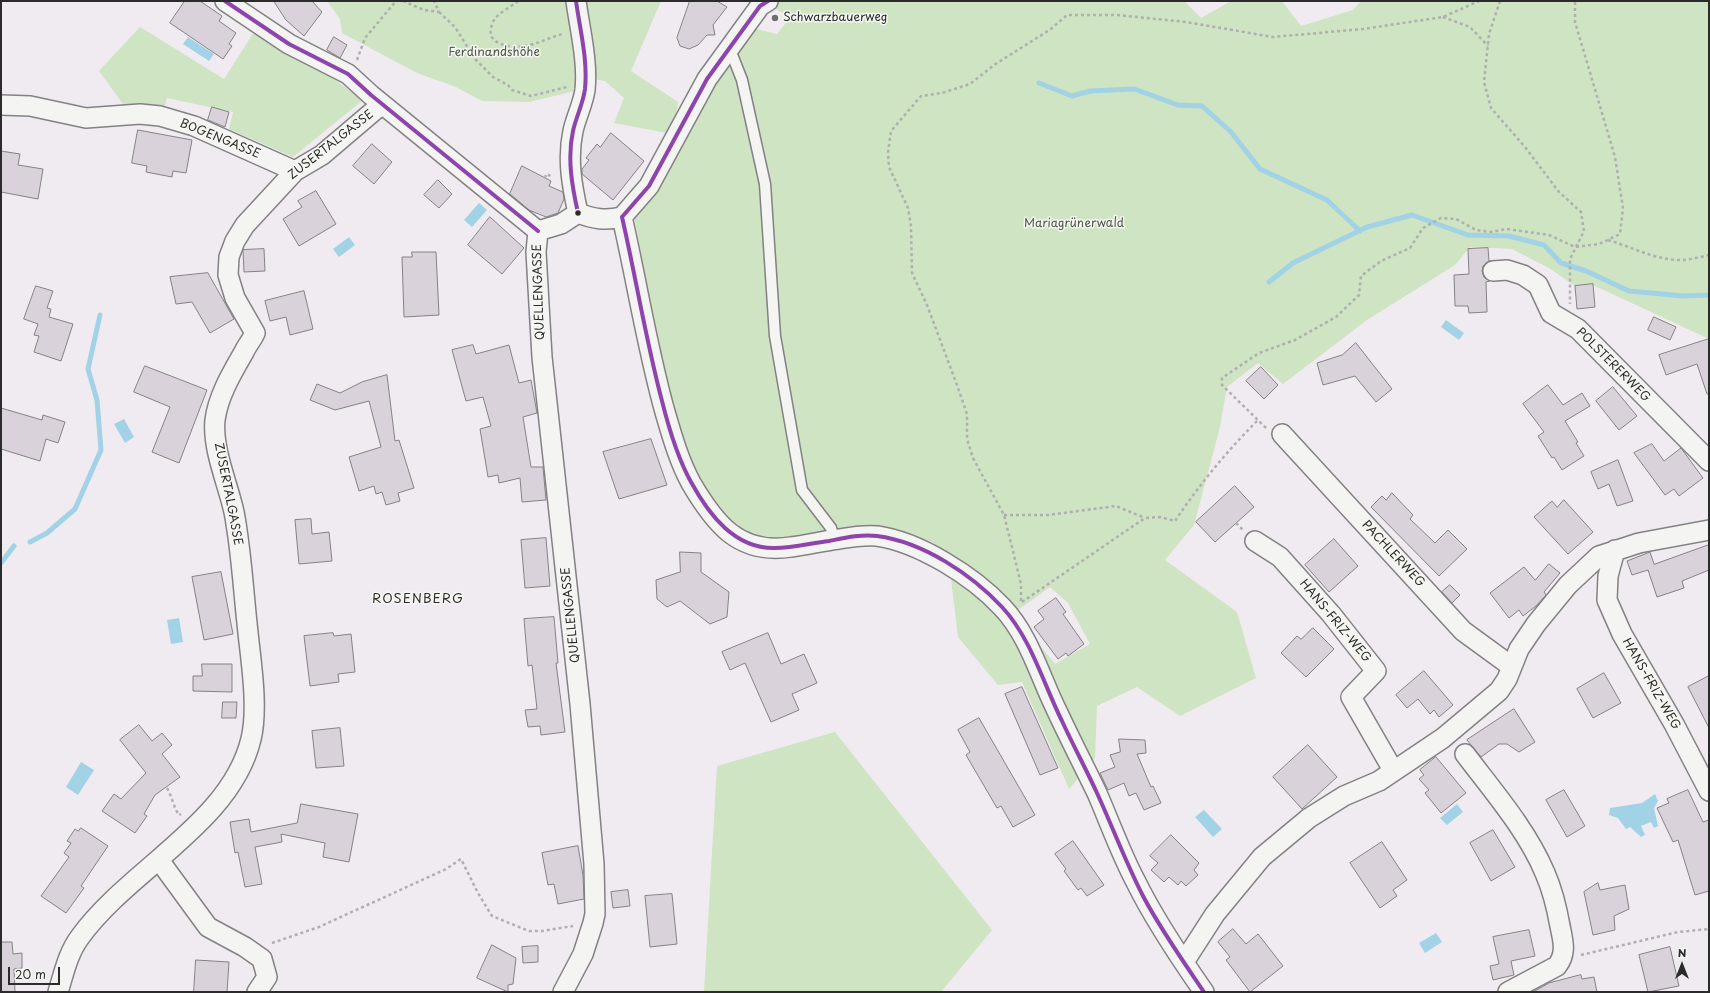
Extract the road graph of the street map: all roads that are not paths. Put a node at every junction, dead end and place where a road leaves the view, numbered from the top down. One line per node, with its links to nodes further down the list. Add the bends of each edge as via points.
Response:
1 (226, 1): 5 (street, QUELLENGASSE, via 288,44 348,74)
2 (576, 1): 8 (street, via 585,90 573,131 569,158)
3 (768, 1): 4 (street, via 760,6)
4 (729, 47): 9 (street, via 707,79 648,186); 15 (lane, via 742,80 765,184 775,336 802,490 831,528)
5 (382, 104): 7 (street, ZUSERTALGASSE, via 322,155); 10 (street, QUELLENGASSE)
6 (1, 105): 7 (street, BOGENGASSE, via 30,106 86,118 140,114 160,116 194,126)
7 (295, 171): 22 (street, ZUSERTALGASSE, via 271,195 234,241 229,257 228,275 235,298 255,333 224,388 215,421 219,454 234,512 238,544 254,694 252,737 242,769 214,806)
8 (578, 213): 9 (street, via 595,220); 10 (street, QUELLENGASSE, via 562,224)
9 (622, 217): 15 (street, via 652,366 673,441 690,481 712,515 728,534 748,544 765,548 789,548)
10 (538, 231): 26 (street, QUELLENGASSE, via 536,252 542,357 580,704 594,864 593,923 583,954)
11 (1493, 271): 13 (street, POLSTERERWEG, via 1507,270 1523,275 1538,285 1551,313 1578,329)
12 (1275, 432): 18 (street, PACHLERWEG, via 1463,631)
13 (1709, 461)
14 (1709, 530): 17 (street, via 1638,543)
15 (834, 540): 23 (street, via 876,536 927,552 985,590 1003,608 1019,629 1136,883)
16 (1255, 541): 20 (street, HANS-FRIZ-WEG, via 1280,557 1331,614 1376,671 1351,697)
17 (1615, 550): 18 (street, via 1598,556 1568,585 1536,624); 21 (street, HANS-FRIZ-WEG, via 1608,576 1607,600 1622,634)
18 (1511, 666): 20 (street, via 1507,679 1499,691 1443,738)
19 (1465, 754): 28 (street, via 1519,827 1546,873 1564,942 1563,959 1557,966)
20 (1394, 770): 23 (street, via 1379,781 1344,796 1309,818 1262,857 1215,914)
21 (1709, 790)
22 (159, 860): 24 (street, ZUSERTALGASSE, via 113,898 80,937 66,962); 25 (street, via 208,927 246,947 262,959 267,977)
23 (1184, 962): 27 (street)
24 (58, 992)
25 (257, 992)
26 (563, 992)
27 (1204, 992)
28 (1508, 992)

